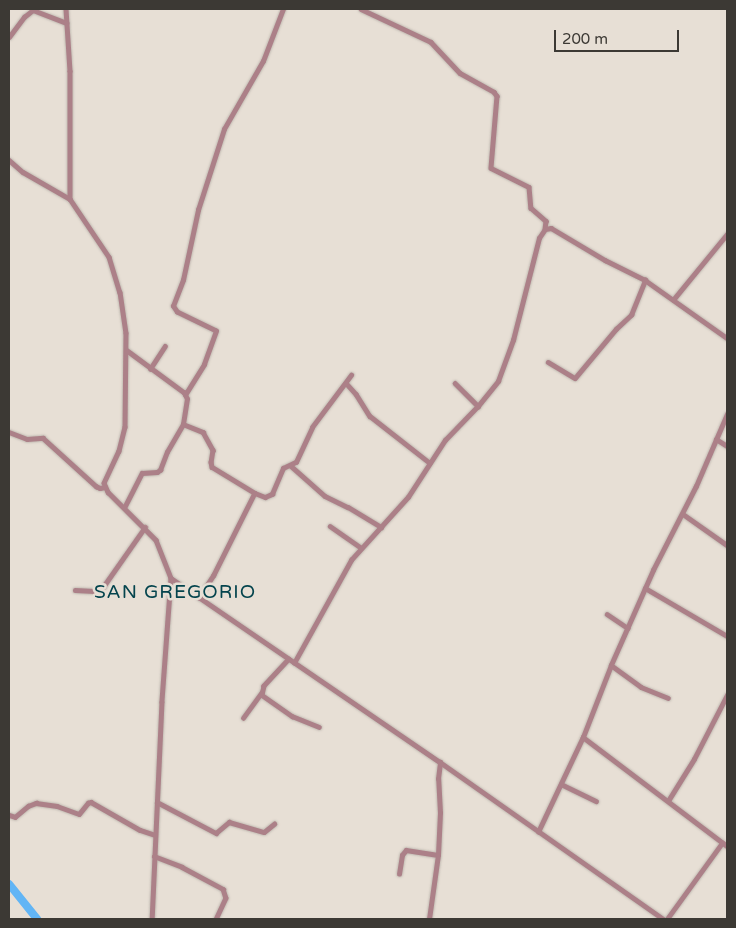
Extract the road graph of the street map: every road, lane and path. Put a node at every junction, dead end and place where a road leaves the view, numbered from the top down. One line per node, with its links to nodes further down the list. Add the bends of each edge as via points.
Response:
1 (66, 9): 4 (street)
2 (283, 9): 20 (street, via 263,61 224,129 196,215 183,280 173,306 177,312 216,331 204,364)
3 (361, 9): 8 (street, via 431,42 460,73 494,92 497,96 491,168 529,187 531,208 546,221)
4 (67, 23): 5 (street, via 33,10); 7 (street)
5 (9, 38)
6 (9, 160): 7 (street, via 23,172)
7 (70, 199): 14 (street, via 111,263 123,307)
8 (545, 229): 10 (street, via 552,228); 21 (street, via 539,238 508,358 498,381)
9 (727, 234): 11 (street)
10 (645, 280): 11 (street); 15 (street, via 631,315 575,378)
11 (673, 300): 12 (street)
12 (727, 338)
13 (166, 346): 16 (street)
14 (126, 351): 16 (street); 29 (street, via 125,427 119,451 104,480)
15 (548, 362)
16 (150, 369): 20 (street)
17 (351, 375): 18 (street)
18 (346, 383): 27 (street, via 370,416); 28 (street, via 312,427)
19 (455, 383): 21 (street)
20 (185, 394): 23 (street)
21 (478, 406): 27 (street, via 445,440)
22 (727, 414): 25 (street)
23 (183, 424): 30 (street, via 203,432 213,450 211,465); 31 (street, via 160,470 142,473)
24 (9, 432): 29 (street, via 27,439 43,438 96,486)
25 (716, 439): 26 (street); 32 (street)
26 (727, 446)
27 (430, 463): 35 (street, via 414,490)
28 (291, 466): 30 (street, via 284,468 270,496); 35 (street, via 325,496)
29 (105, 487): 31 (street)
30 (255, 493): 41 (street)
31 (124, 508): 34 (street)
32 (683, 514): 36 (street); 39 (street)
33 (330, 526): 37 (street)
34 (145, 527): 38 (street, via 159,545); 40 (street, via 103,586 94,591)
35 (381, 527): 37 (street)
36 (727, 545)
37 (361, 548): 45 (street, via 336,584)
38 (171, 578): 41 (street); 57 (street)
39 (645, 588): 43 (street); 44 (street)
40 (75, 590)
41 (199, 598): 45 (street)
42 (607, 614): 43 (street)
43 (628, 628): 46 (street)
44 (727, 636)
45 (292, 661): 47 (street); 53 (street)
46 (612, 665): 49 (street, via 641,687); 52 (street)
47 (262, 692): 50 (street); 51 (street, via 264,698 292,716)
48 (727, 695): 56 (street)
49 (668, 698)
50 (243, 718)
51 (319, 727)
52 (583, 737): 54 (street); 56 (street)
53 (440, 762): 60 (street); 64 (street)
54 (561, 784): 55 (street); 60 (street)
55 (596, 801)
56 (668, 801): 62 (street)
57 (157, 802): 59 (street, via 216,833 229,822 262,832); 61 (street)
58 (9, 815): 61 (street, via 15,817 36,803 57,806 77,814 91,802)
59 (274, 824)
60 (538, 832): 70 (street)
61 (155, 835): 65 (street)
62 (722, 843): 63 (street); 71 (street)
63 (727, 846)
64 (438, 855): 66 (street, via 406,850); 69 (street)
65 (154, 856): 67 (street); 68 (street, via 223,889 226,898)
66 (399, 874)
67 (152, 919)
68 (216, 919)
69 (430, 919)
70 (663, 919)
71 (667, 919)

